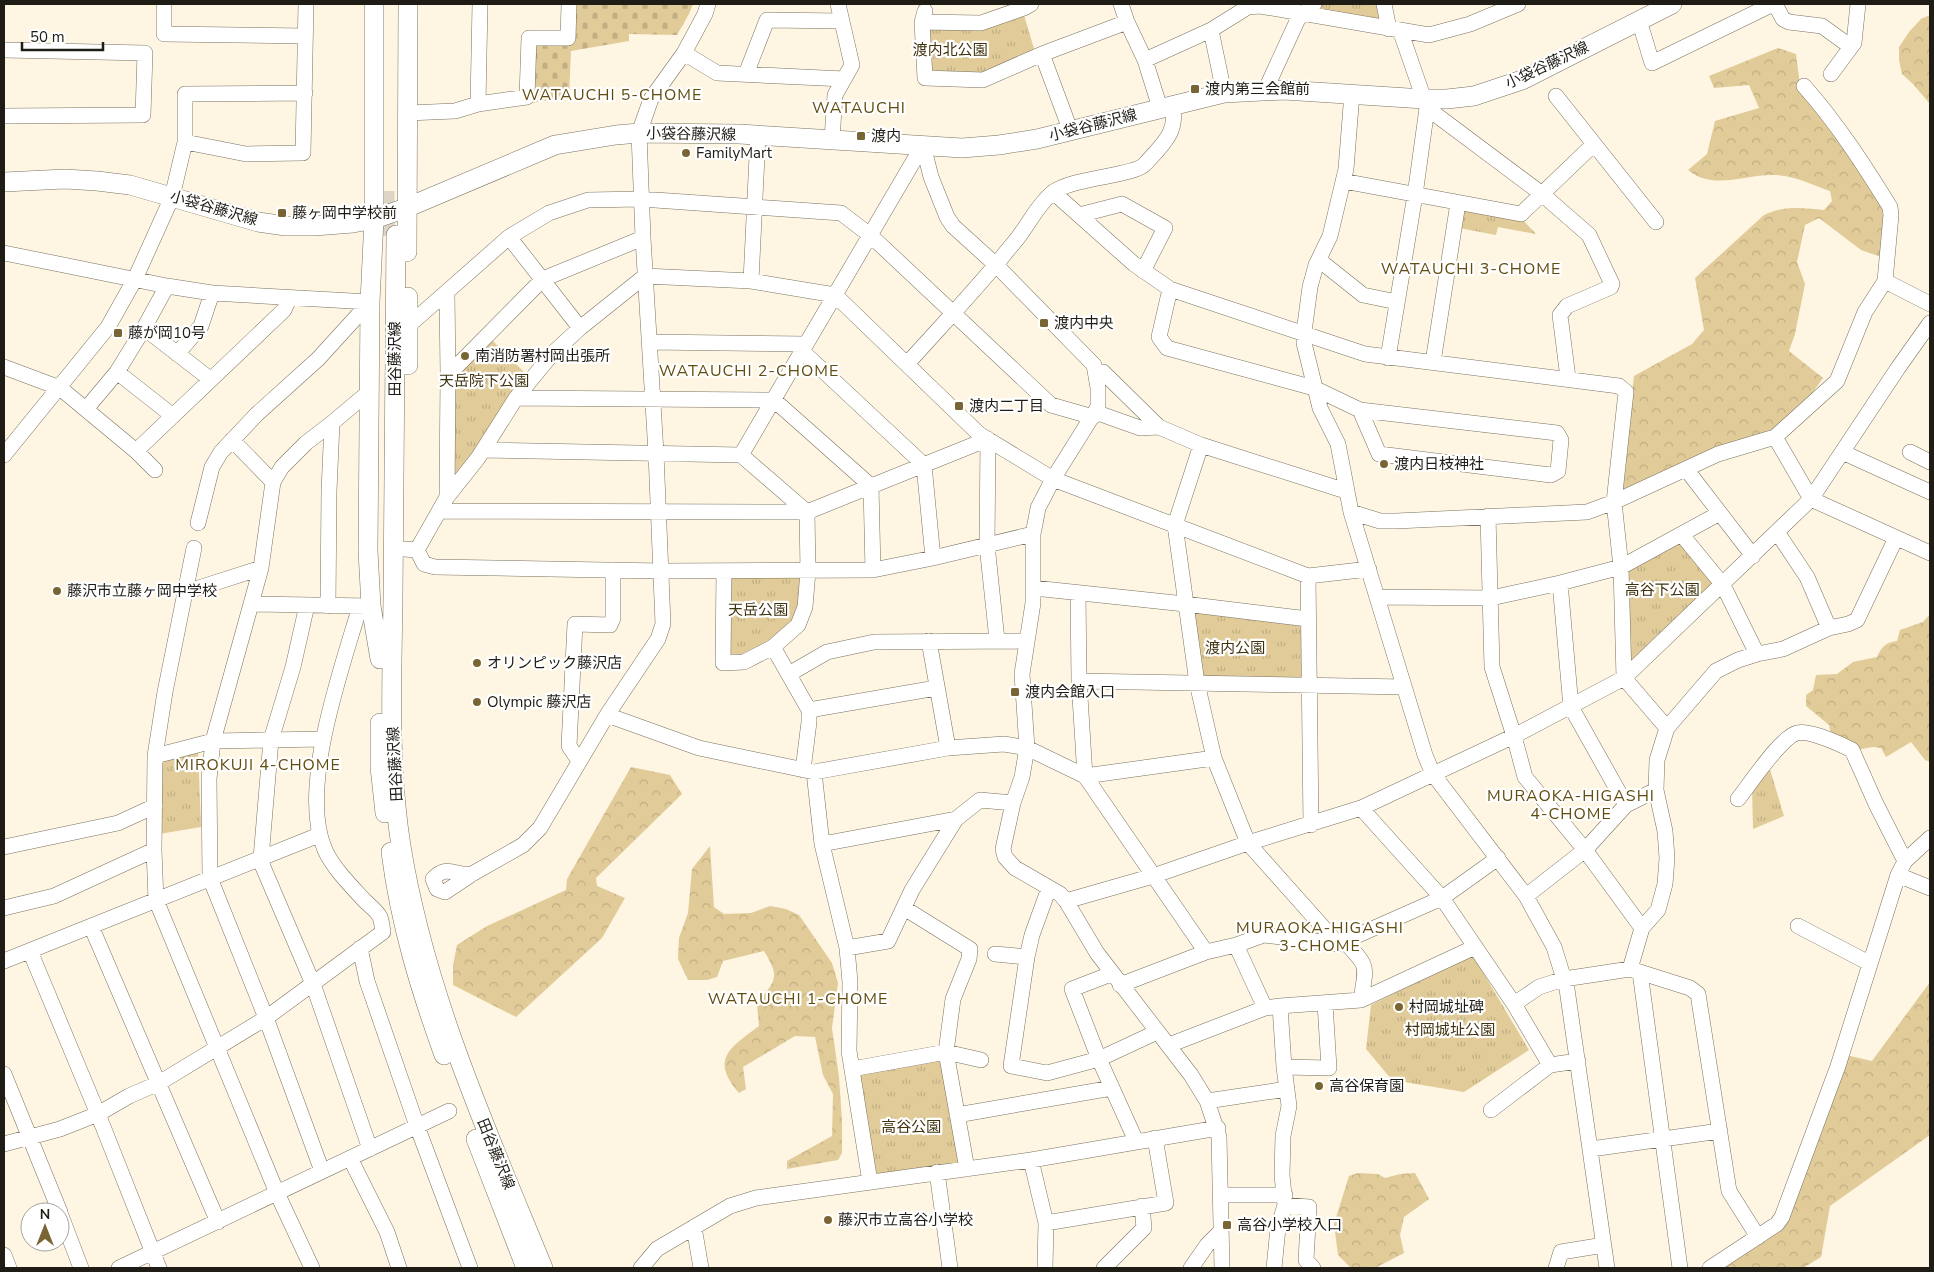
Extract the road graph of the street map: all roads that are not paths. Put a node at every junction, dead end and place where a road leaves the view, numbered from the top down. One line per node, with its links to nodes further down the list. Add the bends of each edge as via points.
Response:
1 (164, 4): 25 (street, via 164,34)
2 (306, 4): 25 (street)
3 (374, 4): 63 (main road)
4 (385, 4): 5 (main road, via 390,192)
5 (397, 4)
6 (408, 4): 43 (main road)
7 (480, 4): 41 (street)
8 (569, 4): 41 (street, via 568,38 529,38 527,97)
9 (708, 4): 28 (street)
10 (838, 4): 20 (street)
11 (1031, 4): 29 (street, via 981,23 924,16 925,78 983,80)
12 (1121, 4): 22 (street)
13 (1384, 4): 24 (street)
14 (1518, 4): 24 (street, via 1470,24 1429,35)
15 (1672, 4): 21 (main road, 小袋谷藤沢線)
16 (1774, 4): 21 (street, via 1652,63); 26 (street, via 1783,20 1822,26)
17 (1858, 4): 26 (street)
18 (1248, 6): 19 (street); 23 (street)
19 (1309, 9): 24 (street); 35 (street, via 1298,19)
20 (842, 20): 31 (street, via 767,20); 33 (street, via 852,65)
21 (1639, 20): 40 (main road, 小袋谷藤沢線, via 1522,80 1474,96)
22 (1127, 22): 29 (street); 30 (street)
23 (1211, 30): 30 (street); 36 (street)
24 (1395, 30): 40 (street)
25 (305, 36): 38 (street)
26 (1851, 47): 32 (street)
27 (4, 50): 44 (street, via 145,53 143,115)
28 (684, 53): 31 (street, via 717,73); 46 (street, via 651,98)
29 (1042, 54): 45 (street)
30 (1145, 60): 42 (street)
31 (746, 74): 33 (street)
32 (1831, 74)
33 (844, 79): 48 (street, via 835,94)
34 (1804, 86): 76 (street, via 1829,114 1890,207)
35 (1265, 91): 36 (main road, 小袋谷藤沢線); 37 (main road, 小袋谷藤沢線)
36 (1224, 93): 42 (main road, 小袋谷藤沢線)
37 (1352, 93): 40 (main road, 小袋谷藤沢線); 52 (street)
38 (305, 94): 49 (street, via 185,94); 49 (street, via 303,153 246,154)
39 (1556, 96): 50 (street)
40 (1425, 103): 55 (street); 56 (street)
41 (478, 104): 43 (street, via 455,111)
42 (1166, 106): 45 (main road, 小袋谷藤沢線); 54 (street, via 1175,117 1174,126 1141,168 1082,181)
43 (407, 113): 61 (main road)
44 (4, 116)
45 (1071, 132): 51 (main road, 小袋谷藤沢線, via 999,146)
46 (639, 133): 47 (main road, 小袋谷藤沢線); 58 (street); 61 (main road, 小袋谷藤沢線, via 555,144)
47 (758, 135): 48 (main road, 小袋谷藤沢線); 60 (street)
48 (832, 139): 51 (main road, 小袋谷藤沢線)
49 (185, 142): 57 (street)
50 (1594, 144): 56 (street); 64 (street)
51 (923, 145): 65 (street); 70 (street, via 931,177 947,217)
52 (1343, 181): 55 (street); 69 (street, via 1330,236)
53 (4, 182): 57 (main road, 小袋谷藤沢線, via 97,181 130,185)
54 (1053, 192): 62 (street); 70 (street)
55 (1415, 194): 59 (street); 84 (street)
56 (1542, 194): 59 (street, via 1521,214); 102 (street, via 1590,235 1612,284 1567,306 1560,315)
57 (172, 196): 63 (main road, 小袋谷藤沢線, via 235,216 286,226); 73 (street)
58 (641, 199): 60 (street); 66 (street, via 588,200 549,214); 67 (street)
59 (1458, 203): 96 (street)
60 (754, 207): 65 (street, via 841,213); 75 (street)
61 (406, 208): 63 (main road, 小袋谷藤沢線); 88 (main road)
62 (1078, 215): 71 (street); 71 (street, via 1122,204 1165,228)
63 (374, 219): 83 (main road)
64 (1656, 222)
65 (870, 235): 81 (street); 86 (street)
66 (509, 237): 74 (street); 80 (street)
67 (643, 238): 72 (street); 74 (street)
68 (4, 253): 73 (street)
69 (1319, 260): 84 (street, via 1363,295); 91 (street, via 1310,287)
70 (996, 265): 86 (street); 100 (street, via 1094,365)
71 (1143, 271): 78 (street)
72 (645, 276): 75 (street); 90 (street); 92 (street)
73 (135, 279): 77 (street); 104 (street, via 108,327)
74 (543, 279): 90 (street); 101 (street)
75 (751, 281): 81 (street)
76 (1885, 281): 85 (street); 116 (street, via 1865,312 1837,381)
77 (167, 286): 79 (street); 89 (street)
78 (1170, 289): 91 (street); 105 (street, via 1159,337 1167,348)
79 (212, 293): 82 (street); 94 (street, via 201,326)
80 (446, 294): 88 (street); 101 (street)
81 (835, 294): 93 (street); 97 (street)
82 (289, 299): 83 (street); 103 (street, via 284,310)
83 (370, 302): 106 (main road); 118 (street, via 318,359)
84 (1397, 302): 95 (street)
85 (1930, 304)
86 (953, 314): 97 (street); 112 (street, via 1051,405)
87 (1930, 323): 122 (street)
88 (408, 326): 153 (main road)
89 (144, 328): 94 (street); 99 (street)
90 (580, 328): 107 (street, via 553,353)
91 (1304, 332): 95 (street, via 1365,354); 105 (street)
92 (650, 342): 93 (street); 108 (street)
93 (804, 348): 109 (street); 128 (street)
94 (177, 354): 103 (street)
95 (1388, 358): 96 (street)
96 (1433, 362): 102 (street)
97 (906, 364): 117 (street)
98 (4, 367): 104 (street)
99 (117, 372): 110 (street); 113 (street)
100 (1097, 374): 112 (street, via 1098,407); 115 (street, via 1103,372)
101 (448, 375): 136 (street)
102 (1568, 378): 138 (street, via 1619,386 1626,392)
103 (210, 379): 113 (street)
104 (60, 388): 110 (street); 125 (street)
105 (1314, 388): 111 (street); 134 (street, via 1338,444)
106 (370, 391): 114 (street); 177 (main road)
107 (516, 398): 108 (street); 120 (street)
108 (652, 399): 109 (street); 124 (street)
109 (774, 400): 126 (street); 133 (street)
110 (86, 409): 121 (street)
111 (1360, 410): 111 (street, via 1380,454 1551,475 1558,471 1561,440 1557,433)
112 (1094, 414): 115 (street, via 1140,428); 131 (street)
113 (173, 416): 121 (street)
114 (332, 423): 132 (street, via 306,443 282,467); 176 (street)
115 (1159, 427): 119 (street)
116 (1775, 437): 129 (street, via 1718,454); 137 (street)
117 (988, 439): 128 (street); 131 (street); 151 (street)
118 (232, 440): 132 (street); 145 (street, via 212,467)
119 (1201, 444): 134 (street); 146 (street)
120 (483, 450): 124 (street); 136 (street)
121 (136, 451): 130 (street)
122 (1842, 452): 135 (street); 137 (street)
123 (1910, 452): 127 (street)
124 (656, 453): 126 (street); 140 (street)
125 (4, 455)
126 (741, 455): 141 (street)
127 (1930, 462)
128 (924, 465): 133 (street); 156 (street)
129 (1686, 469): 138 (street); 143 (street)
130 (155, 470)
131 (1053, 479): 146 (street); 148 (street, via 1038,508)
132 (273, 482): 158 (street)
133 (871, 486): 141 (street); 161 (street)
134 (1346, 491): 142 (street)
135 (1930, 492)
136 (447, 497): 139 (street)
137 (1811, 499): 147 (street); 150 (street)
138 (1614, 502): 144 (street, via 1586,512); 157 (street)
139 (439, 511): 140 (street); 153 (street)
140 (659, 511): 141 (street); 162 (street)
141 (807, 512): 164 (street)
142 (1351, 512): 144 (street, via 1388,521); 159 (street)
143 (1720, 514): 149 (street); 155 (street)
144 (1488, 516): 172 (street)
145 (198, 523)
146 (1175, 524): 165 (street); 174 (street)
147 (1777, 532): 155 (street); 179 (street, via 1807,577)
148 (1033, 534): 151 (street); 168 (street)
149 (1682, 535): 157 (street); 167 (street)
150 (1896, 538): 154 (street); 179 (street, via 1857,620)
151 (986, 545): 156 (street); 180 (street)
152 (194, 548): 169 (street)
153 (411, 550): 160 (street, via 424,564 435,567); 197 (main road)
154 (1930, 554)
155 (1753, 556): 167 (street)
156 (932, 558): 161 (street)
157 (1621, 567): 166 (street); 187 (street)
158 (260, 568): 169 (street); 173 (street)
159 (1369, 568): 165 (street); 171 (street)
160 (613, 570): 162 (street); 206 (street, via 613,618 610,625 575,624 569,746)
161 (873, 570): 164 (street)
162 (662, 571): 163 (street); 195 (street, via 663,624 658,639)
163 (724, 572): 164 (street); 183 (street, via 723,663 744,662)
164 (808, 572): 183 (street, via 805,607 798,625)
165 (1308, 576): 178 (street)
166 (1560, 583): 172 (street); 193 (street)
167 (1723, 585): 184 (street); 187 (street)
168 (1034, 588): 170 (street); 182 (street)
169 (186, 592): 204 (street)
170 (1078, 593): 174 (street); 188 (street)
171 (1377, 596): 172 (street); 191 (street)
172 (1491, 598): 198 (street, via 1492,667)
173 (251, 604): 175 (street); 201 (street)
174 (1185, 604): 178 (street); 189 (street)
175 (307, 605): 176 (street); 200 (street, via 293,667)
176 (328, 606): 177 (street)
177 (366, 606): 185 (main road); 199 (street)
178 (1308, 619): 190 (street)
179 (1829, 628): 184 (street, via 1783,649)
180 (997, 640): 181 (street); 182 (street)
181 (929, 641): 186 (street, via 850,646 827,652); 192 (street)
182 (1027, 641): 203 (street, via 1022,674)
183 (773, 647): 186 (street)
184 (1757, 654): 196 (street, via 1716,670)
185 (380, 659): 197 (main road, 田谷藤沢線, via 390,236); 318 (main road, 田谷藤沢線, via 380,767 395,886 407,942 424,1000)
186 (789, 674): 194 (street)
187 (1624, 678): 193 (street); 196 (street)
188 (1079, 681): 189 (street); 209 (street)
189 (1197, 683): 190 (street); 205 (street)
190 (1308, 687): 191 (street); 217 (street)
191 (1404, 687): 208 (street)
192 (936, 688): 194 (street); 202 (street)
193 (1571, 707): 198 (street); 213 (street)
194 (809, 710): 207 (street)
195 (608, 715): 206 (street); 207 (street, via 699,748)
196 (1667, 728): 210 (street, via 1657,760)
197 (392, 731): 319 (main road, 田谷藤沢線, via 401,845 432,980 477,1107)
198 (1514, 736): 208 (street); 224 (street, via 1525,777)
199 (323, 739): 200 (street); 218 (street, via 316,802)
200 (270, 740): 201 (street); 225 (street)
201 (213, 741): 204 (street); 230 (street, via 209,779)
202 (948, 748): 203 (street, via 1004,744); 207 (street)
203 (1027, 748): 209 (street); 212 (street)
204 (155, 756): 214 (street)
205 (1214, 758): 209 (street); 220 (street)
206 (579, 761): 228 (street, via 540,828 523,845)
207 (808, 771): 221 (street)
208 (1434, 774): 215 (street); 226 (street)
209 (1085, 776): 229 (street)
210 (1656, 790): 213 (street); 241 (street, via 1666,831 1665,884 1658,910)
211 (1738, 798): 227 (street, via 1786,738 1799,732 1828,739 1852,750)
212 (1013, 803): 216 (street, via 980,800); 231 (street, via 1003,848 1005,857 1021,873)
213 (1626, 805): 224 (street)
214 (155, 806): 222 (street, via 118,823); 223 (street)
215 (1361, 808): 217 (street); 234 (street)
216 (956, 819): 221 (street); 238 (street)
217 (1310, 825): 220 (street)
218 (319, 835): 225 (street); 245 (street, via 326,852 344,876 380,916 383,932)
219 (1930, 838): 227 (street)
220 (1248, 843): 229 (street); 242 (street)
221 (822, 844): 246 (street)
222 (4, 847)
223 (154, 850): 235 (street); 237 (street, via 54,896)
224 (1585, 850): 233 (street); 241 (street)
225 (260, 858): 230 (street); 256 (street)
226 (1498, 858): 233 (street); 234 (street)
227 (1901, 868): 232 (street); 252 (street)
228 (472, 874)
229 (1153, 876): 236 (street); 248 (street)
230 (210, 878): 235 (street); 261 (street)
231 (1049, 888): 236 (street); 250 (street)
232 (1930, 888)
233 (1526, 896): 255 (street, via 1554,947)
234 (1442, 898): 242 (street); 244 (street)
235 (156, 900): 239 (street); 264 (street)
236 (1066, 901): 254 (street, via 1096,953)
237 (4, 908)
238 (904, 908): 246 (street, via 888,941); 265 (street, via 970,949 953,999)
239 (91, 926): 247 (street); 273 (street)
240 (1798, 926): 252 (street)
241 (1642, 928): 253 (street)
242 (1341, 943): 243 (street, via 1264,935); 257 (street, via 1362,960 1366,968)
243 (1236, 945): 248 (street); 260 (street)
244 (1475, 947): 257 (street); 259 (street)
245 (360, 948): 256 (street); 281 (street, via 366,981)
246 (847, 948): 271 (street)
247 (30, 951): 251 (street); 279 (street)
248 (1206, 952): 254 (street)
249 (995, 954): 250 (street)
250 (1027, 957): 266 (street, via 1011,1066 1047,1073)
251 (4, 961)
252 (1869, 963): 306 (street, via 1838,1066 1787,1205 1777,1224)
253 (1635, 970): 255 (street); 283 (street, via 1690,988 1698,994); 286 (street)
254 (1116, 979): 262 (street); 266 (street, via 1072,990)
255 (1564, 979): 259 (street, via 1539,987); 268 (street)
256 (314, 984): 261 (street); 289 (street)
257 (1361, 1000): 258 (street)
258 (1325, 1003): 260 (street); 270 (street, via 1329,1068)
259 (1514, 1004): 269 (street)
260 (1272, 1007): 263 (street); 270 (street)
261 (266, 1018): 264 (street); 294 (street)
262 (1158, 1032): 263 (street); 266 (street)
263 (1169, 1045): 276 (street)
264 (216, 1050): 273 (street); 297 (street)
265 (946, 1052): 267 (street); 271 (street); 280 (street)
266 (1099, 1059): 274 (street)
267 (981, 1060)
268 (1578, 1061): 269 (street); 290 (street)
269 (1550, 1065): 277 (street)
270 (1284, 1068): 275 (street)
271 (852, 1070): 296 (street)
272 (4, 1074): 284 (street)
273 (159, 1083): 279 (street); 302 (street)
274 (1112, 1088): 280 (street); 287 (street)
275 (1287, 1089): 276 (street); 299 (street, via 1289,1106 1283,1136 1282,1175)
276 (1207, 1101): 282 (street)
277 (1491, 1110)
278 (449, 1111): 281 (street)
279 (98, 1114): 284 (street, via 60,1129); 309 (street)
280 (957, 1115): 293 (street)
281 (416, 1126): 289 (street); 317 (street)
282 (1218, 1128): 285 (street); 298 (street)
283 (1720, 1131): 286 (street); 306 (street, via 1729,1191)
284 (30, 1136): 288 (street); 300 (street)
285 (1155, 1138): 287 (street); 301 (street, via 1166,1203)
286 (1663, 1139): 290 (street); 331 (street)
287 (1136, 1142): 292 (street)
288 (4, 1144)
289 (370, 1149): 291 (street)
290 (1591, 1149): 308 (street)
291 (350, 1158): 294 (street); 316 (street, via 387,1232)
292 (1031, 1160): 293 (street); 303 (street)
293 (967, 1169): 295 (street)
294 (322, 1171): 297 (street)
295 (937, 1172): 296 (street); 322 (street)
296 (870, 1182): 304 (street, via 756,1198 730,1206)
297 (277, 1193): 302 (street); 315 (street)
298 (1221, 1195): 299 (street); 305 (street)
299 (1285, 1200): 327 (street); 328 (street, via 1309,1207 1306,1260)
300 (56, 1202)
301 (1142, 1206): 303 (street); 324 (street, via 1144,1228)
302 (218, 1222): 309 (street)
303 (1046, 1223): 323 (street)
304 (694, 1227): 320 (street, via 657,1249); 321 (street)
305 (1221, 1231): 325 (street); 326 (street)
306 (1758, 1237): 332 (street)
307 (70, 1239): 312 (street)
308 (1604, 1246): 329 (street, via 1561,1252); 330 (street)
309 (154, 1252): 313 (street); 314 (street)
310 (4, 1255): 311 (street)
311 (9, 1268)
312 (81, 1268)
313 (119, 1268)
314 (159, 1268)
315 (312, 1268)
316 (399, 1268)
317 (470, 1268)
318 (526, 1268)
319 (543, 1268)
320 (641, 1268)
321 (700, 1268)
322 (950, 1268)
323 (1045, 1268)
324 (1104, 1268)
325 (1191, 1268)
326 (1222, 1268)
327 (1274, 1268)
328 (1313, 1268)
329 (1556, 1268)
330 (1607, 1268)
331 (1680, 1268)
332 (1710, 1268)

